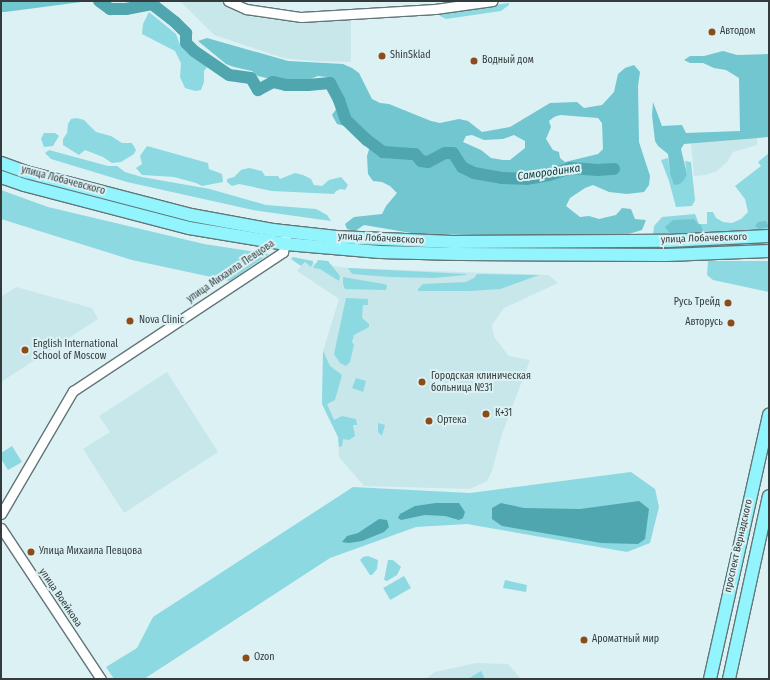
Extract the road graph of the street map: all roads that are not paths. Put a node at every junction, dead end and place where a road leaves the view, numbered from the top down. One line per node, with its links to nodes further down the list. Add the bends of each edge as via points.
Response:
1 (228, 1): 2 (street, via 246,9 301,17 435,9)
2 (492, 1)
3 (1, 163): 5 (main road, улица Лобачевского, via 26,172 191,214)
4 (1, 177): 7 (main road, улица Лобачевского, via 189,228)
5 (287, 232): 6 (main road, улица Лобачевского, via 452,242 668,241); 7 (street, улица Михаила Певцова)
6 (769, 236)
7 (286, 244): 8 (main road, улица Лобачевского, via 380,252 459,254 666,255); 11 (street, улица Михаила Певцова, via 283,252 73,391)
8 (769, 251)
9 (769, 414): 14 (main road, проспект Вернадского)
10 (769, 496): 15 (main road, проспект Вернадского)
11 (1, 514)
12 (1, 528): 13 (street, улица Воейкова)
13 (102, 679)
14 (710, 679)
15 (729, 679)

